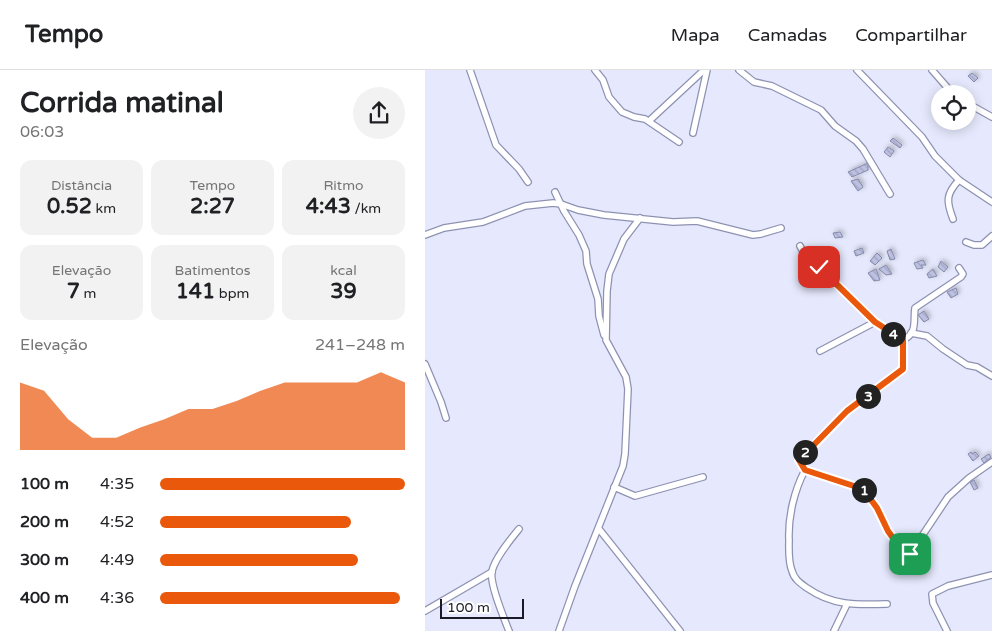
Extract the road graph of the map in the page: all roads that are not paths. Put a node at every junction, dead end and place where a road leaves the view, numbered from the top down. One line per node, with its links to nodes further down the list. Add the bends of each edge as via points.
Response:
1 (469, 70): 14 (street, via 496,145)
2 (595, 70): 10 (street, via 609,97 622,112)
3 (705, 70): 10 (street); 11 (street)
4 (739, 70): 16 (street, via 754,82 772,86 821,110 863,148)
5 (857, 70): 13 (street)
6 (932, 70): 7 (street)
7 (945, 85)
8 (976, 109): 9 (street)
9 (992, 117)
10 (649, 121): 12 (street)
11 (693, 133)
12 (679, 142)
13 (959, 180): 17 (street); 20 (street, via 948,198)
14 (528, 182)
15 (555, 192): 18 (street)
16 (890, 194)
17 (992, 202)
18 (561, 204): 19 (street, via 578,210); 22 (street, via 525,206 483,222 444,228); 29 (street, via 586,251)
19 (640, 218): 21 (street, via 697,221 759,235); 29 (street, via 624,239 609,274)
20 (953, 218)
21 (781, 228)
22 (425, 235)
23 (992, 236): 24 (street, via 982,245)
24 (966, 242)
25 (800, 246): 27 (street, via 808,261 819,267)
26 (959, 268): 28 (street, via 963,274 961,277 915,308)
27 (875, 322): 30 (street); 31 (street)
28 (911, 333): 30 (street); 33 (street, via 927,336 967,365)
29 (606, 340): 38 (street, via 626,377 628,388 625,454)
30 (903, 340): 36 (street, via 903,369 847,411 800,457)
31 (821, 351)
32 (425, 364): 34 (street)
33 (992, 376)
34 (446, 418)
35 (992, 462): 36 (street, via 948,497 907,556 892,538 863,489)
36 (805, 470): 43 (street, via 788,530 789,562 795,579 819,596)
37 (703, 477): 38 (street, via 635,496)
38 (614, 487): 40 (street)
39 (519, 528): 41 (street)
40 (599, 529): 47 (street); 48 (street)
41 (492, 572): 45 (street); 46 (street)
42 (992, 575): 50 (street, via 948,586 932,594)
43 (847, 604): 44 (street); 49 (street)
44 (887, 604)
45 (425, 611)
46 (509, 631)
47 (559, 631)
48 (680, 631)
49 (834, 631)
50 (947, 631)

